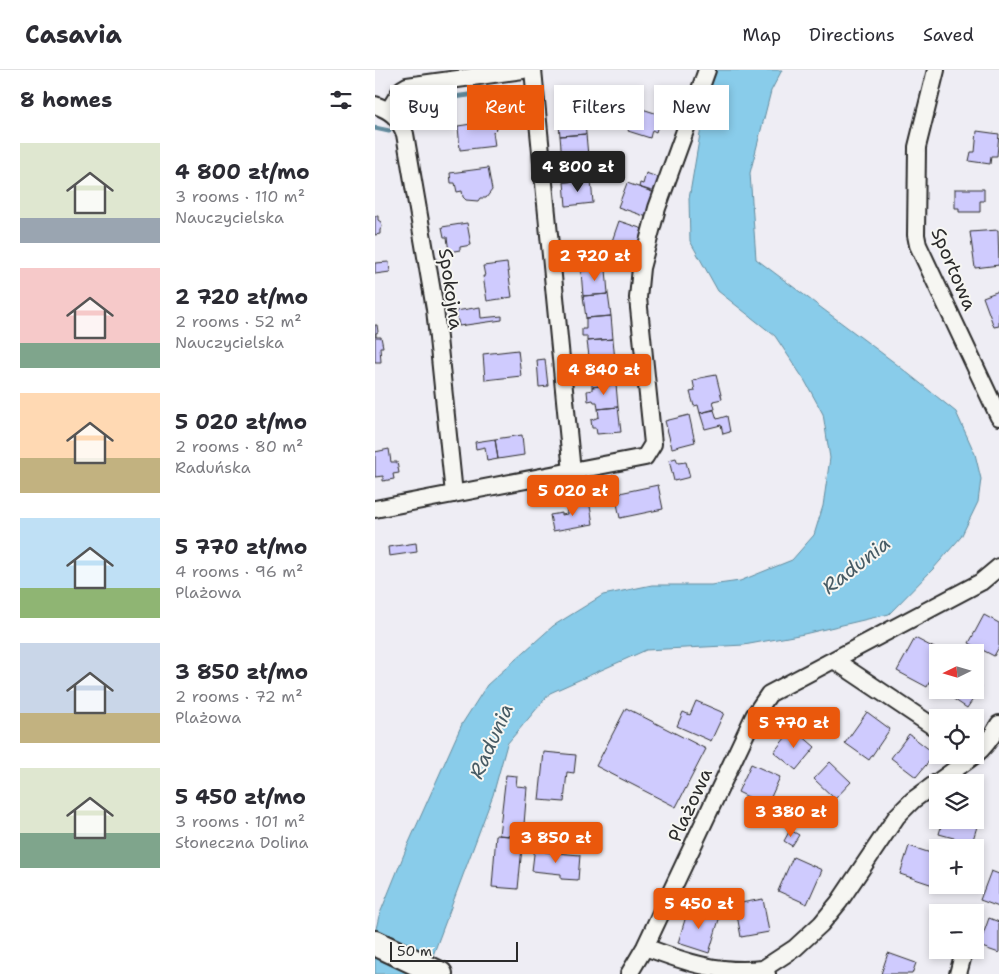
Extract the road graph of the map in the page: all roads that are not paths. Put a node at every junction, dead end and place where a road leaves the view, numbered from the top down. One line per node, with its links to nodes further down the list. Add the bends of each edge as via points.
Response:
1 (523, 70): 5 (street, via 407,86)
2 (533, 70): 7 (street)
3 (707, 70): 7 (street, via 657,208 641,268 638,298 653,444 645,458)
4 (936, 70): 6 (street, Sportowa, via 917,147 916,235)
5 (382, 108): 8 (street, Spokojna, via 400,122 405,134 435,308)
6 (999, 417)
7 (572, 472): 8 (street)
8 (454, 494): 9 (street)
9 (375, 509)
10 (999, 567): 11 (street, Plażowa, via 981,582)
11 (834, 660): 12 (street); 17 (street, Plażowa, via 769,694 755,716)
12 (929, 724)
13 (999, 724): 14 (street)
14 (984, 747)
15 (963, 764): 18 (street, via 913,800 897,816 821,924)
16 (375, 943): 19 (main road)
17 (645, 946): 18 (street, via 692,965 717,971); 20 (street, Plażowa)
18 (765, 972)
19 (440, 974)
20 (629, 974)

